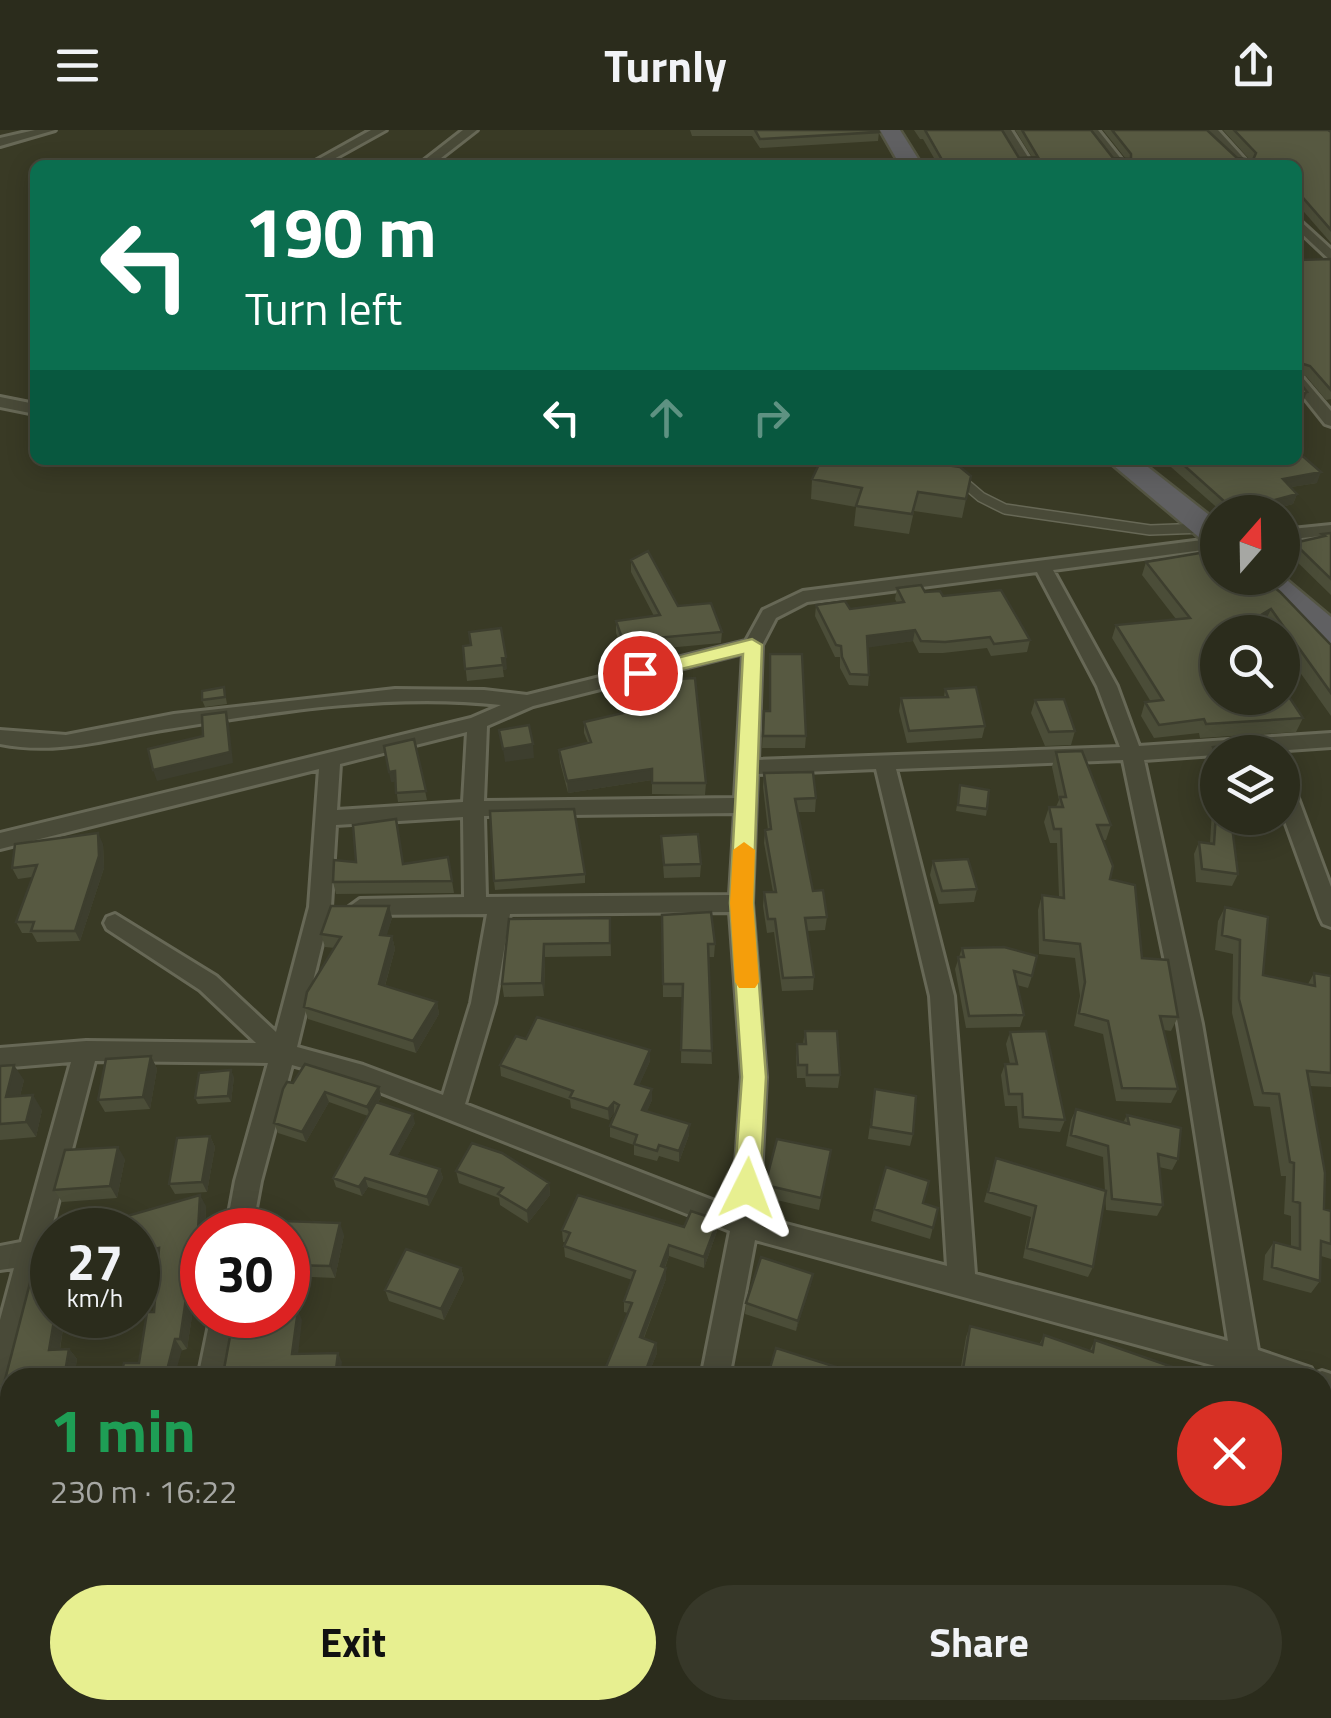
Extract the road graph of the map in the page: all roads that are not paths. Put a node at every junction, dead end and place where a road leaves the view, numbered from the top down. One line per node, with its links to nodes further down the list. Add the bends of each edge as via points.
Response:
1 (49, 130): 8 (street)
2 (380, 130): 9 (street)
3 (471, 130): 10 (street)
4 (890, 130): 11 (highway)
5 (1004, 130): 12 (street)
6 (1092, 130): 13 (street)
7 (1212, 130): 14 (street)
8 (0, 142)
9 (323, 160)
10 (431, 160)
11 (909, 160)
12 (1024, 160)
13 (1116, 160)
14 (1239, 160)
15 (1331, 239): 16 (street)
16 (1305, 240): 17 (street)
17 (1331, 257)
18 (1302, 386): 21 (street)
19 (0, 402): 20 (street)
20 (30, 408)
21 (1331, 421)
22 (946, 465): 27 (lane, via 991,505 1005,509)
23 (1127, 465): 24 (highway)
24 (1200, 525)
25 (1331, 530): 26 (street)
26 (1300, 533)
27 (1200, 535)
28 (1200, 539): 29 (street)
29 (1043, 567): 32 (street, via 803,596 769,614); 39 (street, via 1107,686)
30 (1285, 595): 31 (highway)
31 (1331, 634)
32 (752, 645): 33 (street); 42 (street)
33 (526, 701): 34 (street); 35 (street, via 446,692 172,722 54,744)
34 (477, 723): 40 (street); 44 (street)
35 (0, 737)
36 (1331, 740): 37 (street)
37 (1300, 745)
38 (1200, 751): 39 (street)
39 (1132, 753): 41 (street); 65 (street, via 1190,1024)
40 (330, 760): 45 (street); 47 (street)
41 (884, 762): 42 (street); 63 (street, via 942,996)
42 (749, 768): 43 (street)
43 (747, 804): 44 (street); 48 (street)
44 (473, 809): 45 (street); 49 (street)
45 (326, 818): 50 (street)
46 (1300, 832): 51 (street)
47 (0, 841)
48 (742, 903): 49 (street); 59 (street, via 754,1077)
49 (488, 906): 50 (street); 56 (street, via 483,1004)
50 (320, 908): 54 (street)
51 (1331, 918)
52 (115, 923): 54 (street, via 208,983)
53 (86, 1051): 54 (street); 55 (street); 57 (street)
54 (283, 1054): 56 (street); 58 (street)
55 (0, 1058)
56 (451, 1109): 59 (street)
57 (44, 1208)
58 (244, 1208)
59 (745, 1226): 63 (street); 68 (street)
60 (30, 1253): 61 (street)
61 (0, 1258)
62 (30, 1260): 66 (street)
63 (962, 1284): 65 (street)
64 (220, 1338): 67 (street)
65 (1245, 1359): 69 (street)
66 (1, 1368)
67 (214, 1368)
68 (717, 1368)
69 (1272, 1368)

